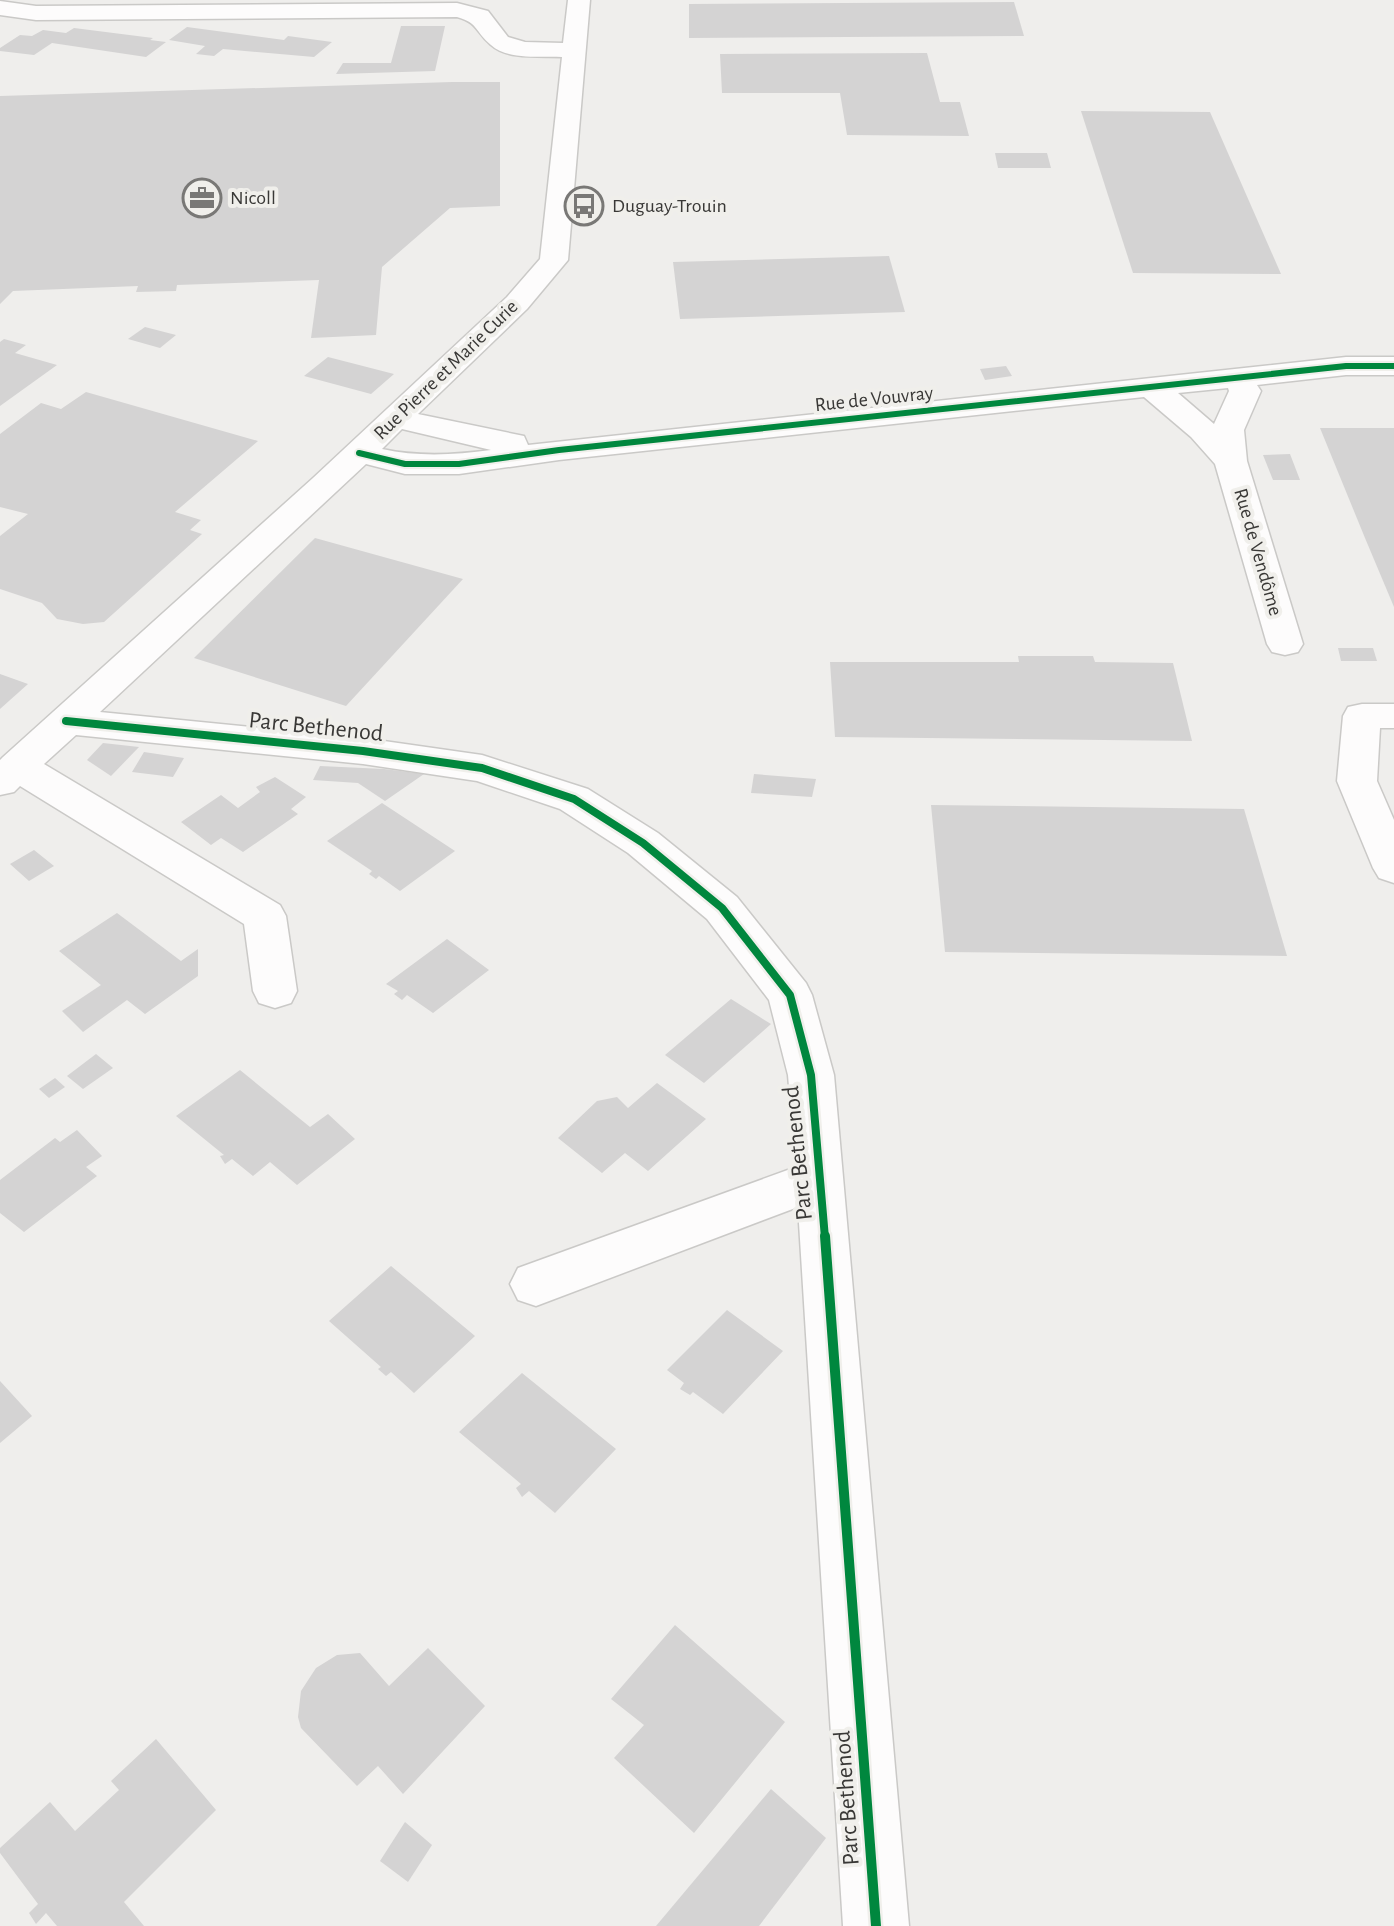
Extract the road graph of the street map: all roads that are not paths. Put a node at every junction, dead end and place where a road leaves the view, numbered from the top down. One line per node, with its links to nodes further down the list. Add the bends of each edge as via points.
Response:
1 (579, 0): 3 (street, Rue Pierre et Marie Curie)
2 (0, 8): 3 (street, via 36,13 457,10 480,16 500,42 523,49)
3 (575, 50): 7 (street, Rue Pierre et Marie Curie, via 554,260 517,303)
4 (1394, 366): 5 (street, Rue de Vouvray)
5 (1237, 378): 6 (street, Rue de Vouvray); 10 (street, Rue de Vendôme, via 1245,391 1228,430)
6 (1150, 386): 8 (street, Rue de Vouvray); 10 (street, Rue de Vendôme)
7 (395, 418): 8 (street, Rue de Vouvray, via 475,438); 9 (street, Rue Pierre et Marie Curie)
8 (559, 450): 9 (street, Rue de Vouvray, via 459,464 405,464)
9 (359, 453): 13 (street, Rue Pierre et Marie Curie)
10 (1231, 461): 11 (street, Rue de Vendôme)
11 (1285, 644)
12 (1394, 716): 15 (street, via 1362,716 1357,781)
13 (66, 721): 14 (street, Rue Pierre et Marie Curie); 17 (street, Parc Bethenod, via 482,768 574,799 643,843 722,908 790,995 811,1075)
14 (8, 774): 16 (street, via 265,916)
15 (1394, 868)
16 (275, 991)
17 (821, 1178): 18 (street); 19 (street, Parc Bethenod)
18 (536, 1284)
19 (876, 1926)

